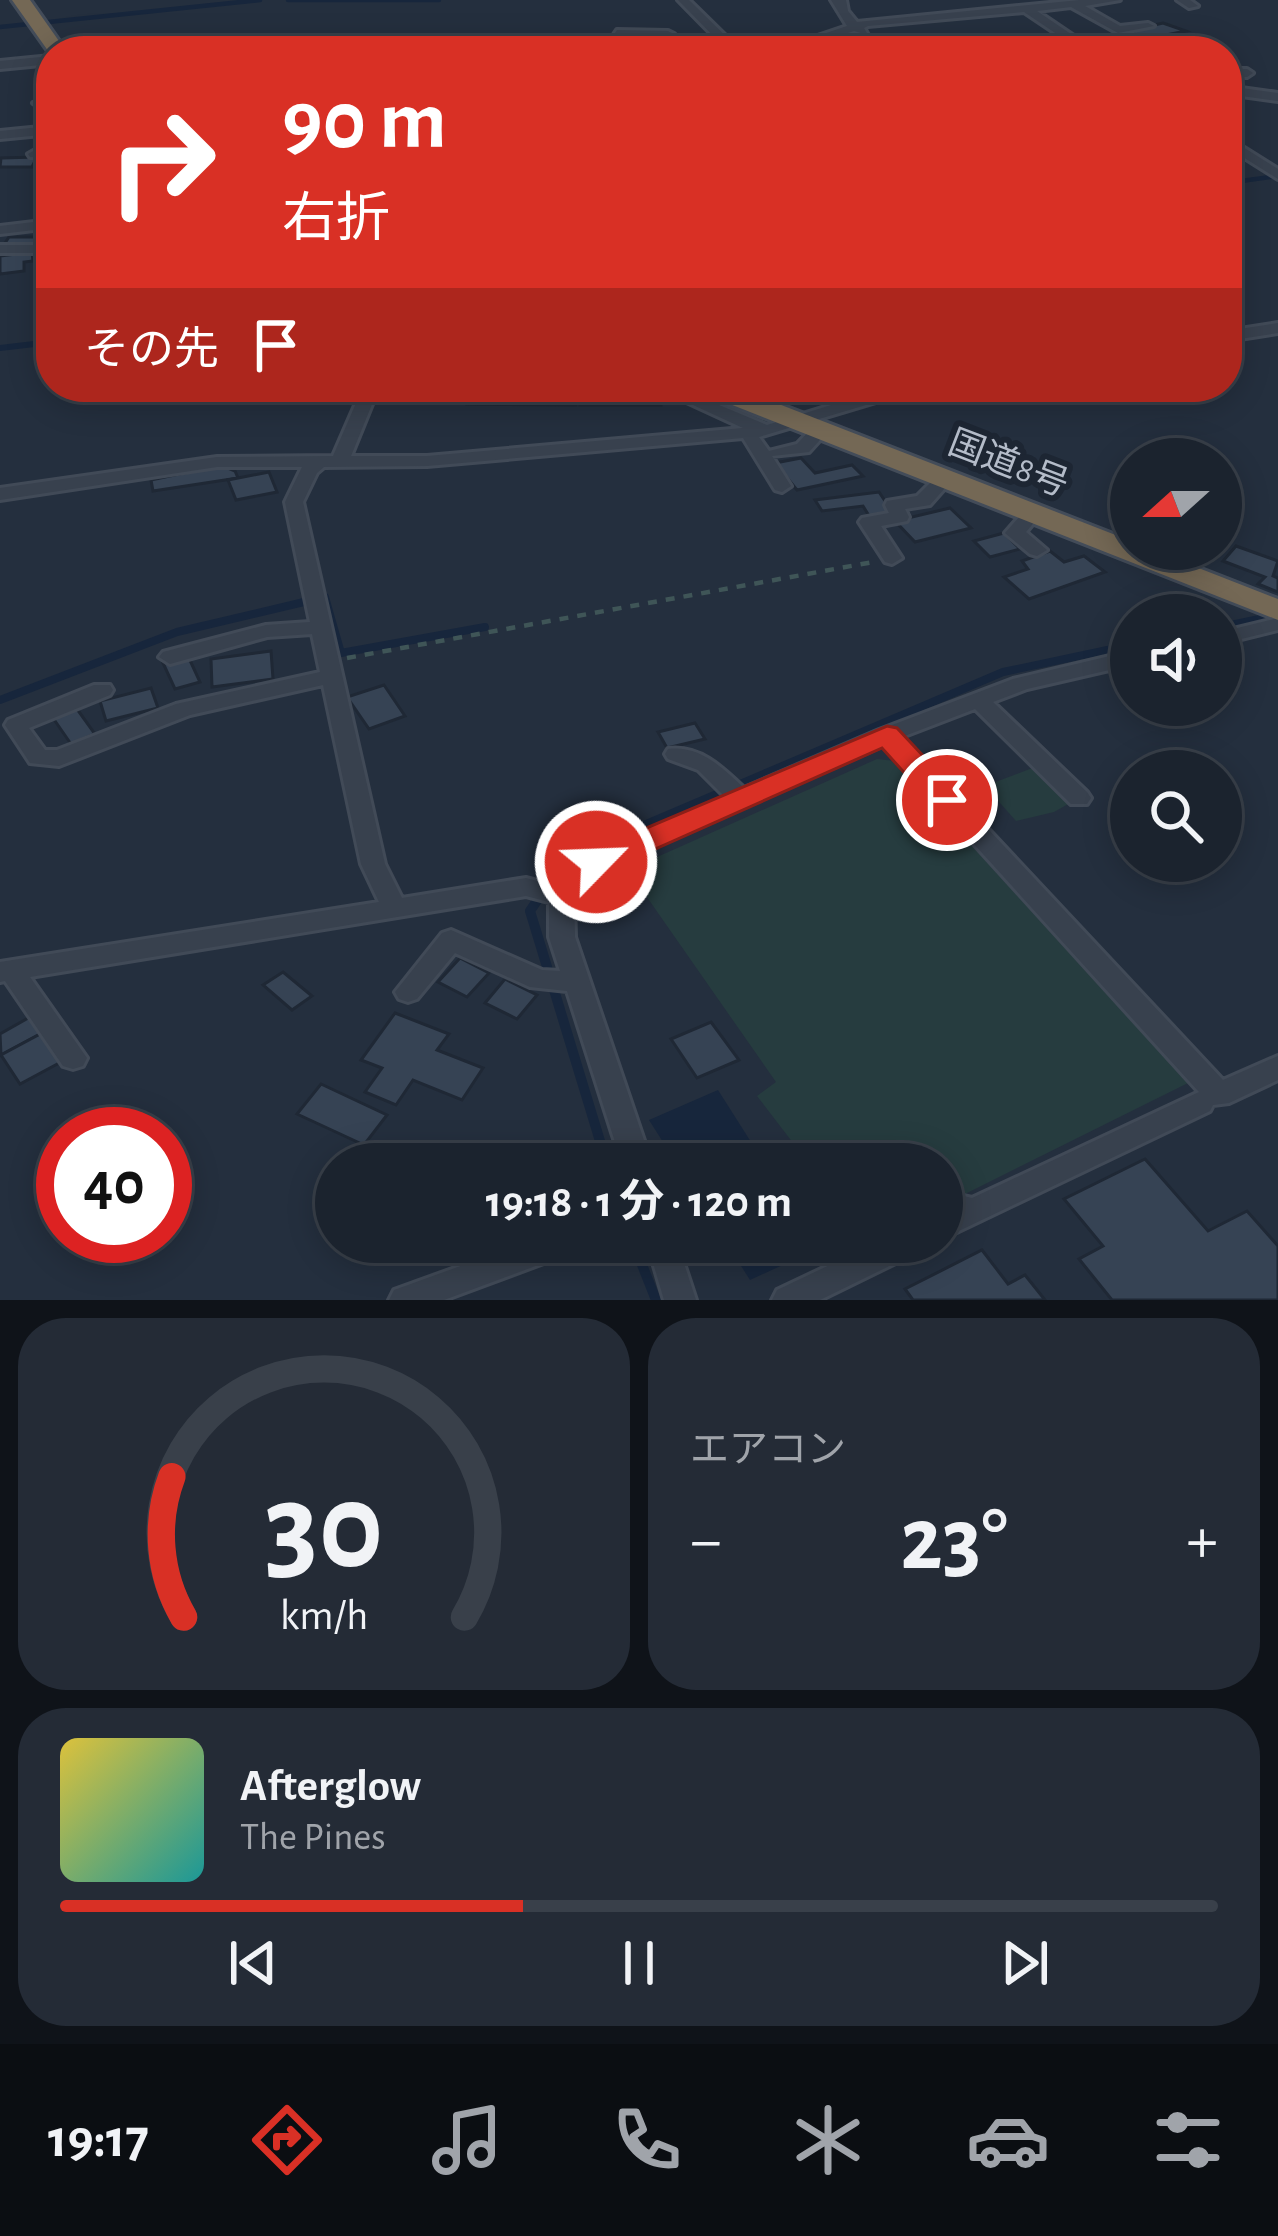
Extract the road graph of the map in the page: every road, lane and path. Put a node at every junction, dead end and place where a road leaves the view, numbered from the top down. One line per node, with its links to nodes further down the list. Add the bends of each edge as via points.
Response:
1 (21, 0): 11 (highway)
2 (683, 0): 14 (street)
3 (836, 0): 8 (street)
4 (1014, 0): 7 (street)
5 (1115, 0): 6 (street)
6 (1075, 4): 7 (street); 9 (street, via 1118,30)
7 (1028, 10): 8 (street); 18 (street)
8 (856, 26): 15 (street); 16 (street)
9 (1148, 26)
10 (941, 30): 17 (street)
11 (46, 36)
12 (618, 36): 13 (street, via 623,28)
13 (654, 36)
14 (720, 36)
15 (825, 36)
16 (869, 36)
17 (880, 36)
18 (1067, 36)
19 (36, 61): 20 (street)
20 (0, 65)
21 (1242, 73): 22 (street)
22 (1247, 73)
23 (1242, 91): 24 (street)
24 (1278, 97)
25 (36, 128): 26 (street)
26 (0, 135)
27 (1242, 151): 28 (street)
28 (1278, 175)
29 (36, 226): 30 (street)
30 (0, 230)
31 (0, 249): 32 (street)
32 (36, 249)
33 (1278, 328): 34 (street)
34 (1242, 334)
35 (363, 402): 42 (street)
36 (694, 402): 40 (street)
37 (749, 402): 39 (highway, 国道8号)
38 (859, 402): 39 (street)
39 (810, 426): 40 (street); 41 (street, via 802,448); 43 (highway, 国道8号)
40 (757, 432): 42 (street); 44 (street)
41 (778, 452)
42 (328, 463): 45 (street, via 217,462); 51 (street, via 309,470 294,502)
43 (944, 479): 46 (highway, 国道8号); 48 (street, via 923,502 894,506 900,517 868,522)
44 (782, 486)
45 (0, 494)
46 (1033, 514): 47 (street, via 1015,533); 49 (highway, 国道8号)
47 (1037, 550)
48 (892, 558): 55 (path)
49 (1278, 610)
50 (1278, 624): 52 (street)
51 (322, 627): 53 (street); 55 (street)
52 (1242, 633)
53 (170, 657)
54 (1110, 663): 57 (street)
55 (331, 669): 56 (street, via 184,709 59,758 38,758 16,725); 63 (street, via 373,864)
56 (102, 690)
57 (978, 700): 58 (street); 60 (street)
58 (887, 735): 61 (street); 68 (street, via 1219,1095)
59 (676, 754): 61 (street, via 706,765)
60 (1078, 798)
61 (742, 799): 62 (street, via 596,862)
62 (561, 896): 63 (street, via 526,887); 65 (street)
63 (394, 910): 64 (street)
64 (5, 971): 67 (street)
65 (575, 981): 66 (street, via 539,980 451,940); 70 (street)
66 (408, 992)
67 (73, 1058)
68 (1278, 1067)
69 (1200, 1103): 72 (street)
70 (630, 1143)
71 (963, 1209): 72 (street)
72 (973, 1211): 73 (street)
73 (963, 1216)
74 (507, 1263): 77 (street)
75 (669, 1263): 78 (street)
76 (851, 1263): 79 (street)
77 (406, 1300)
78 (680, 1300)
79 (788, 1300)

